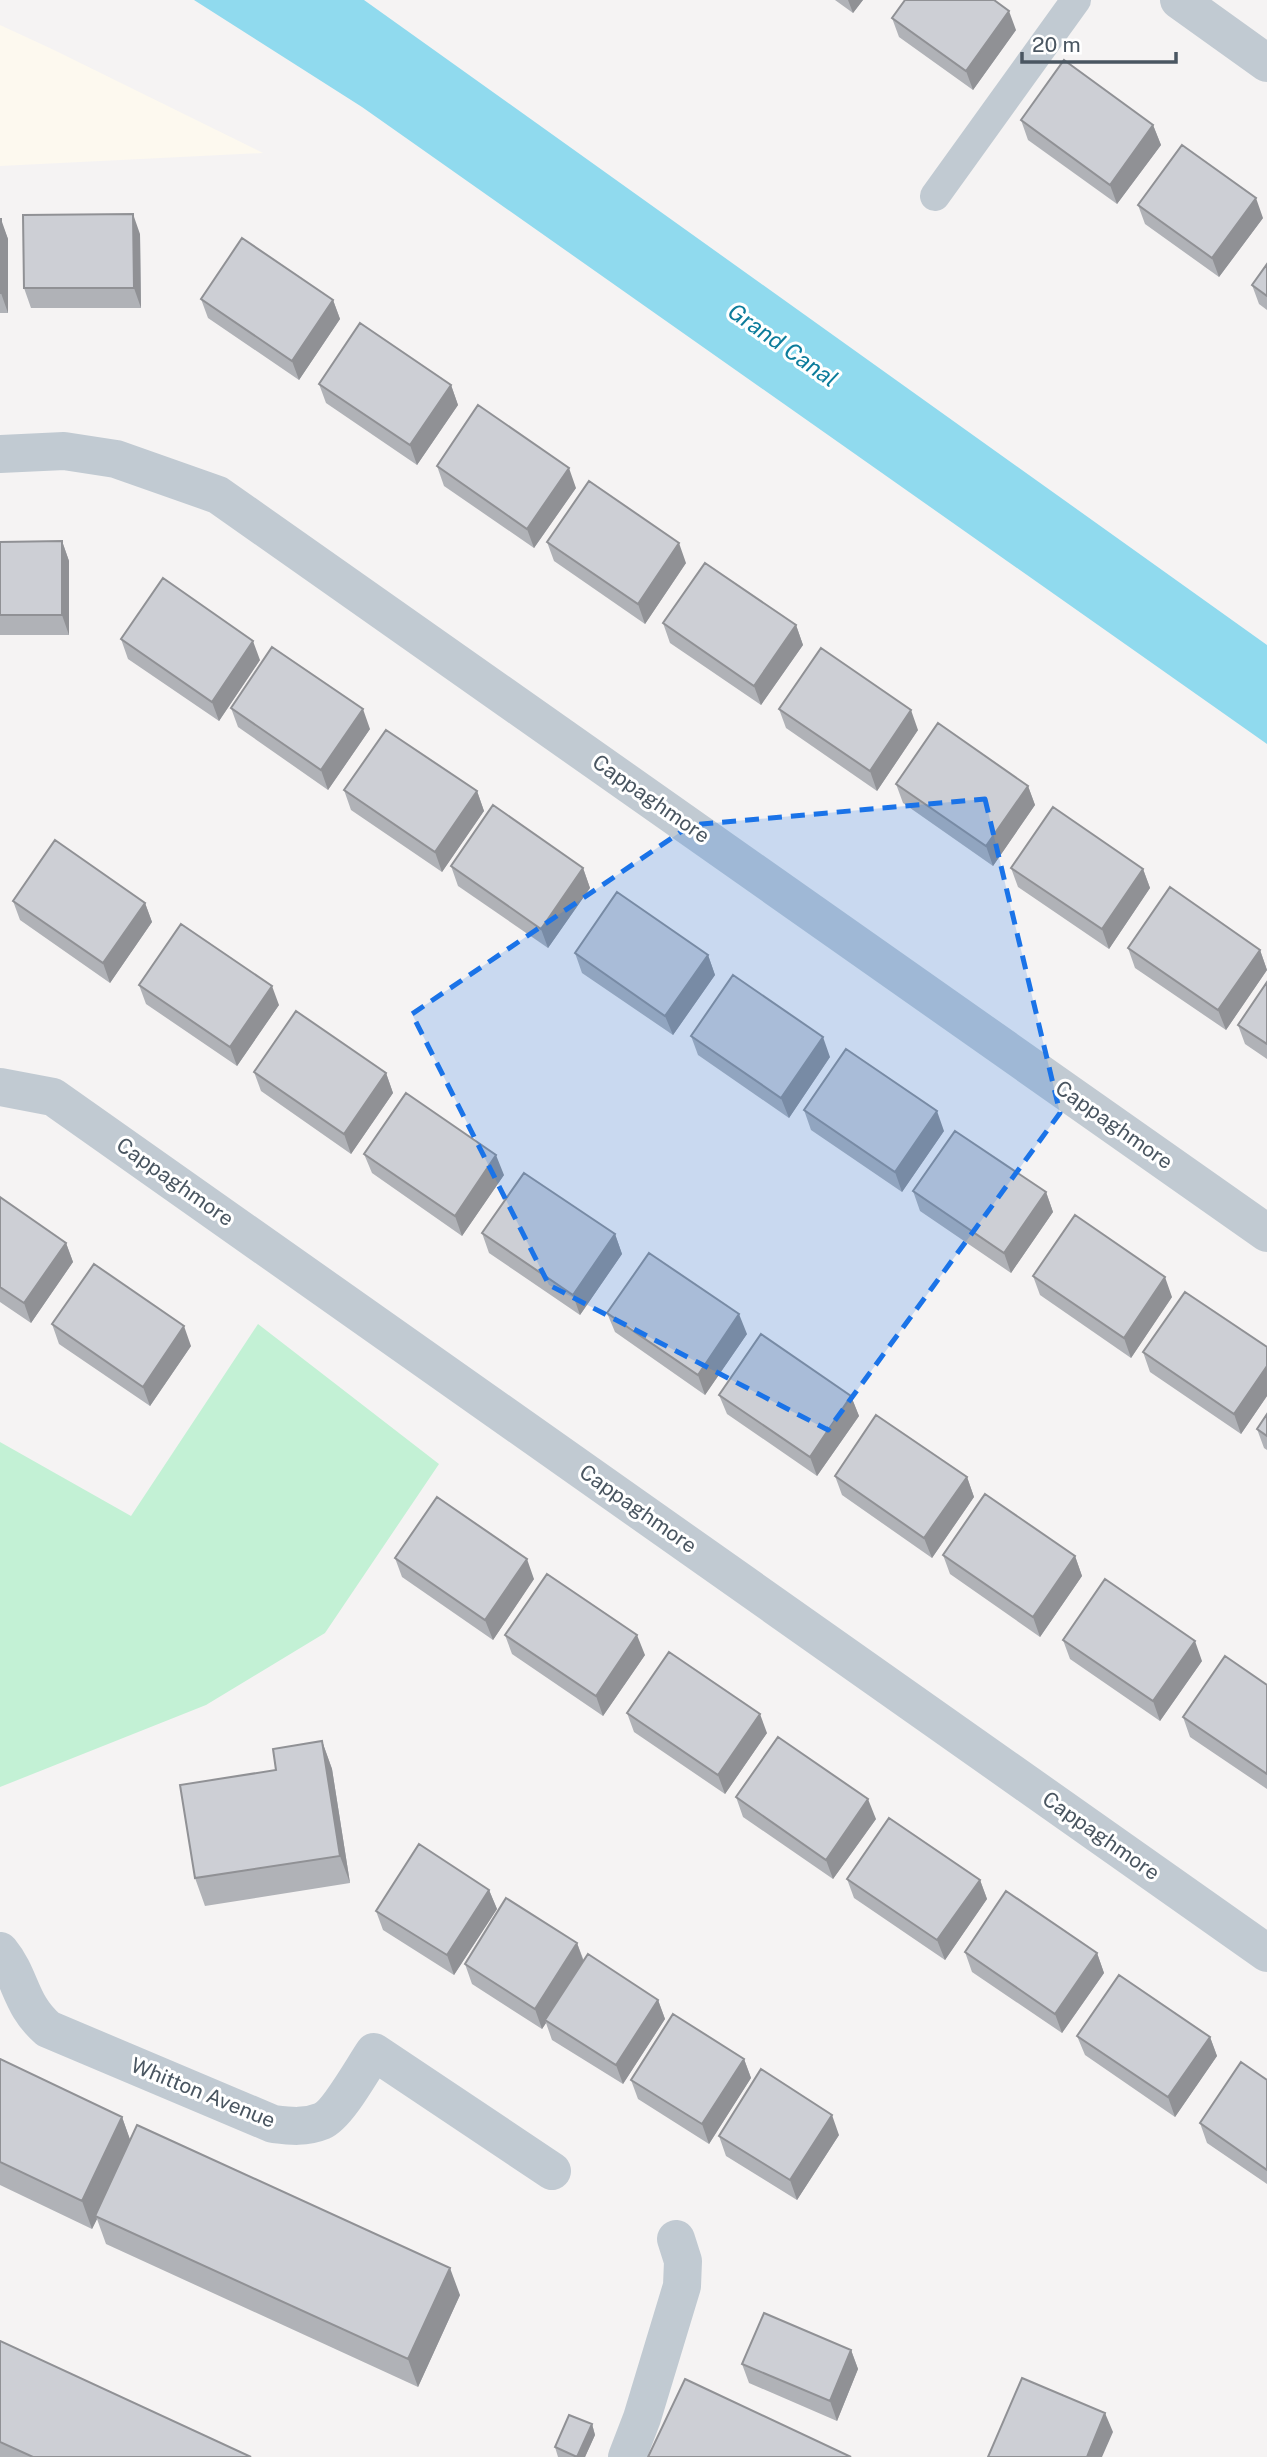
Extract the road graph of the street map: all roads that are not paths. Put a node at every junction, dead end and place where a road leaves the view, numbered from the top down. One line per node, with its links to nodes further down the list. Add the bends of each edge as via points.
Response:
1 (1076, 0): 4 (lane)
2 (1179, 0): 3 (street)
3 (1267, 62)
4 (935, 196)
5 (0, 454): 7 (street, Cappaghmore, via 64,451 116,459 218,495)
6 (0, 1087): 9 (street, Cappaghmore, via 53,1097)
7 (1267, 1233)
8 (0, 1951): 10 (street, Whitton Avenue, via 34,2017 48,2029 273,2124 298,2127 324,2121 374,2052)
9 (1267, 1953)
10 (552, 2171)
11 (676, 2239): 12 (street, via 683,2261 682,2286)
12 (626, 2457)

